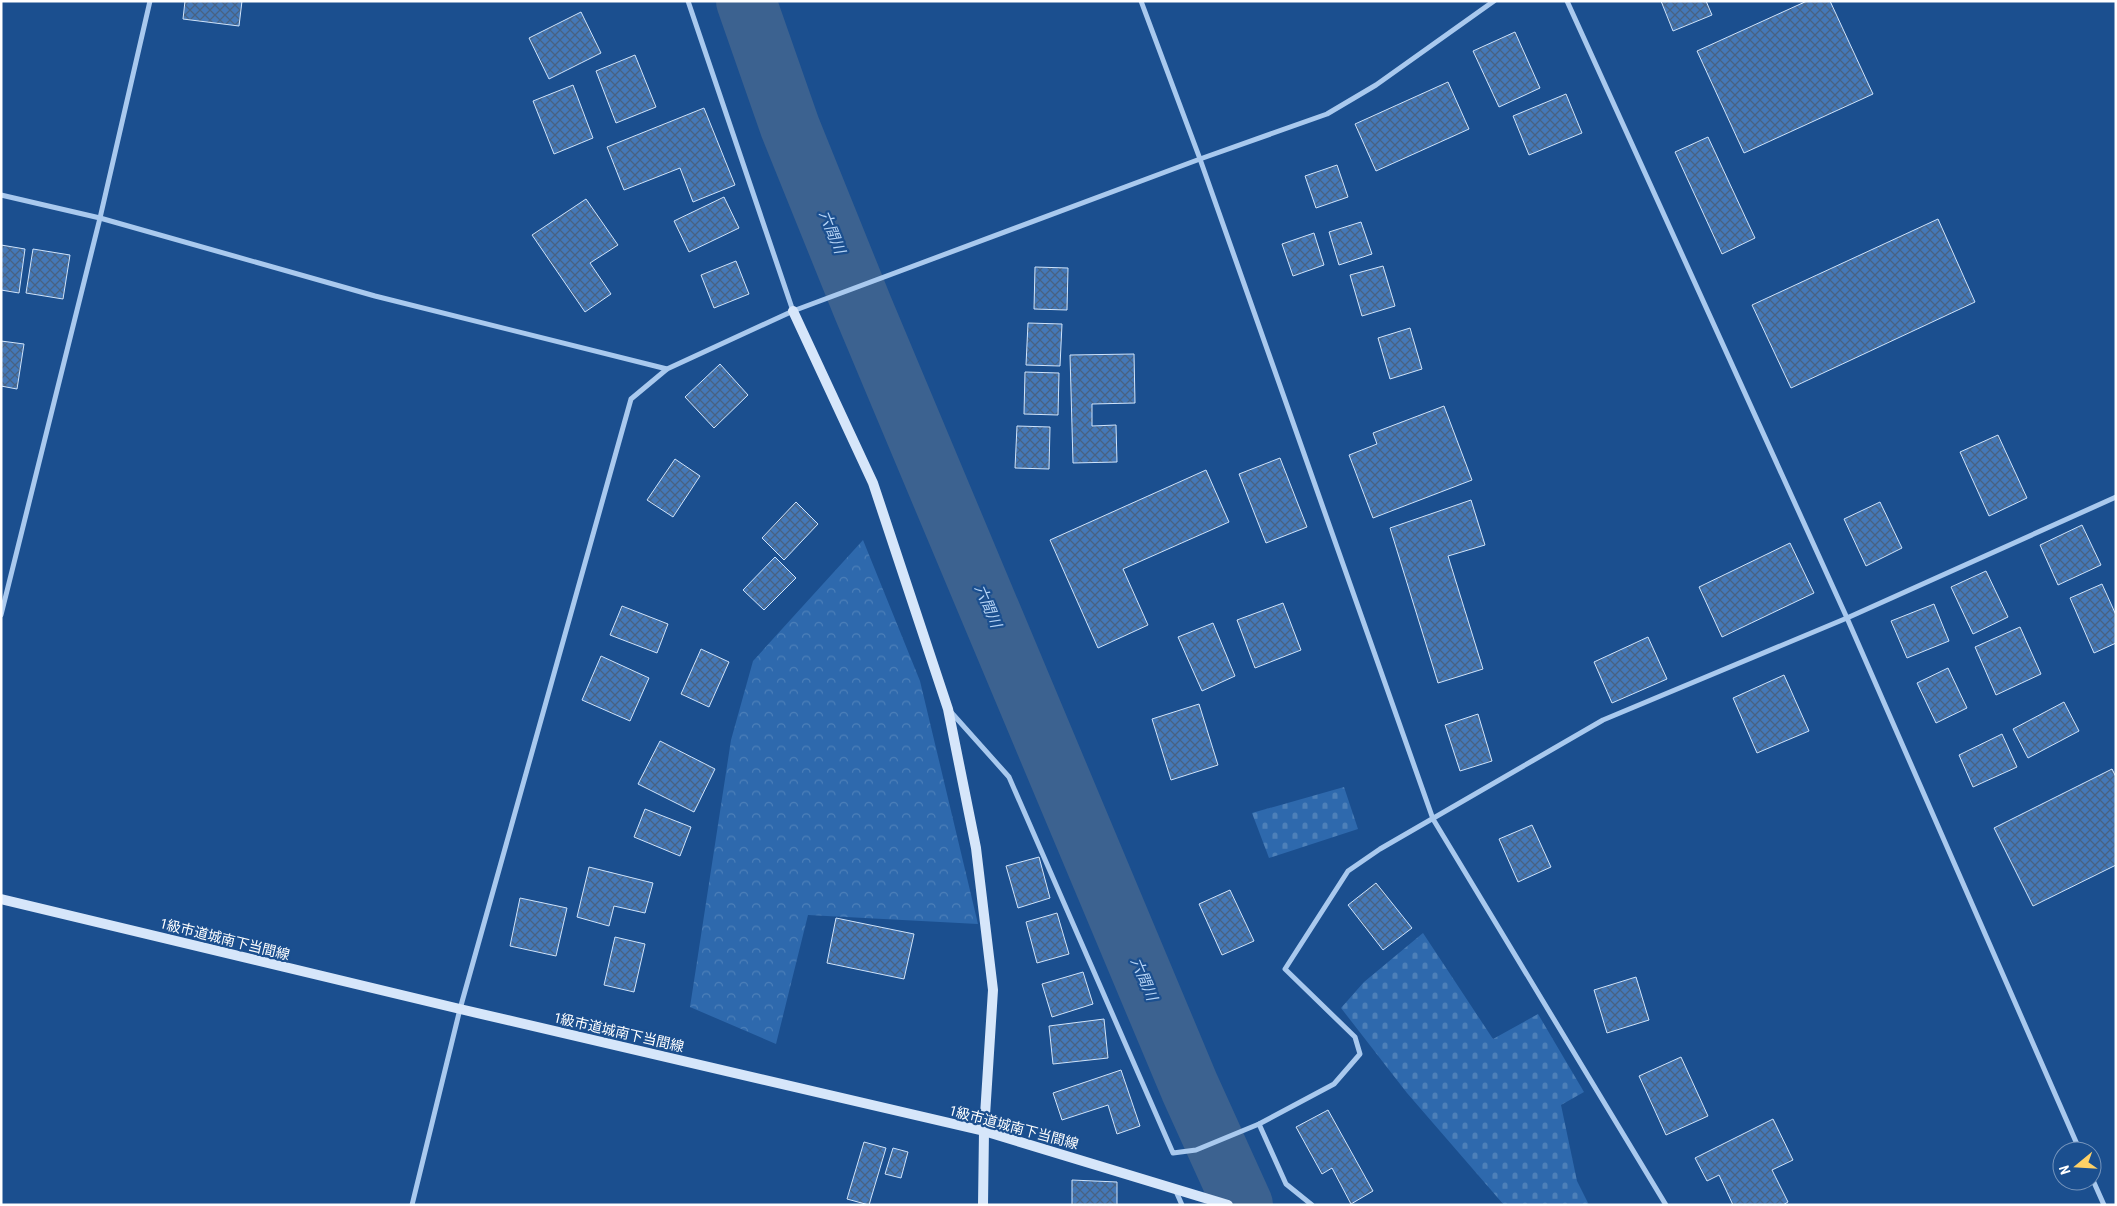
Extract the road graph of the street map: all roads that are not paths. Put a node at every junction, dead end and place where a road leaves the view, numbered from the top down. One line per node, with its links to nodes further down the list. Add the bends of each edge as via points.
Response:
1 (150, 1): 8 (street)
2 (688, 1): 9 (street)
3 (1141, 1): 6 (street)
4 (1494, 1): 6 (street, via 1376,85 1327,114)
5 (1567, 1): 13 (street)
6 (1200, 158): 9 (street); 15 (street)
7 (1, 195): 8 (street)
8 (100, 218): 10 (street, via 375,296); 12 (street)
9 (793, 311): 10 (street); 14 (street, via 873,483)
10 (667, 369): 17 (street, via 630,399)
11 (2116, 497): 13 (street)
12 (1, 615)
13 (1847, 618): 15 (street, via 1603,720); 20 (street)
14 (948, 709): 18 (street, via 1009,777 1173,1153 1196,1150); 19 (street, via 976,848 993,990)
15 (1433, 819): 18 (street, via 1348,870 1285,969 1355,1037 1360,1054 1334,1084); 28 (street)
16 (1, 898): 17 (street, 1級市道城南下当間線)
17 (460, 1010): 19 (street, 1級市道城南下当間線); 23 (street)
18 (1259, 1124): 27 (street, via 1286,1184)
19 (984, 1131): 21 (street, 1級市道城南下当間線); 24 (street)
20 (2076, 1141)
21 (1174, 1187): 25 (street); 26 (street, 1級市道城南下当間線)
22 (2098, 1191): 29 (street)
23 (412, 1205)
24 (983, 1205)
25 (1182, 1205)
26 (1228, 1205)
27 (1312, 1205)
28 (1666, 1205)
29 (2104, 1205)

